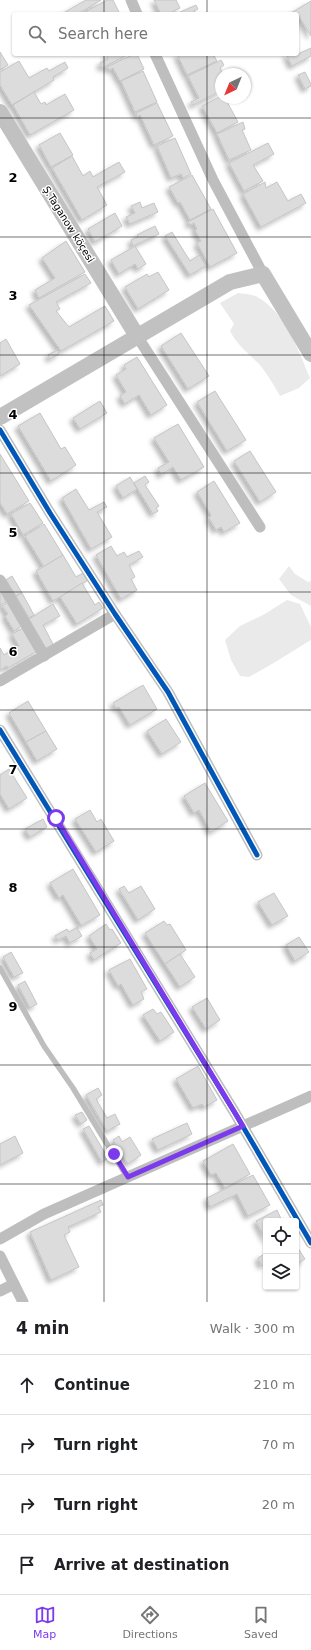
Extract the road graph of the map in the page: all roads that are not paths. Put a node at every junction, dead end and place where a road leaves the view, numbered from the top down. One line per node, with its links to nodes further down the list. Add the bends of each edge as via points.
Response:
1 (131, 0): 2 (street)
2 (136, 12)
3 (156, 56): 5 (street, via 213,180)
4 (0, 112): 6 (street, Ş.Taganow köçesi)
5 (263, 274): 6 (street, via 230,282); 7 (street)
6 (138, 336): 8 (street); 10 (street)
7 (311, 354)
8 (0, 417)
9 (0, 430): 12 (street)
10 (260, 527)
11 (0, 580): 13 (street)
12 (115, 614): 13 (street); 16 (street, via 168,692)
13 (44, 656): 14 (street)
14 (0, 681)
15 (0, 730): 19 (street)
16 (257, 855)
17 (0, 968): 20 (lane, via 44,1046)
18 (311, 1096): 19 (street)
19 (243, 1126): 20 (street); 22 (street)
20 (128, 1177): 21 (street, via 44,1214)
21 (0, 1239)
22 (311, 1243)
23 (0, 1256): 24 (street)
24 (14, 1284): 25 (street); 26 (street)
25 (0, 1291)
26 (23, 1302)

